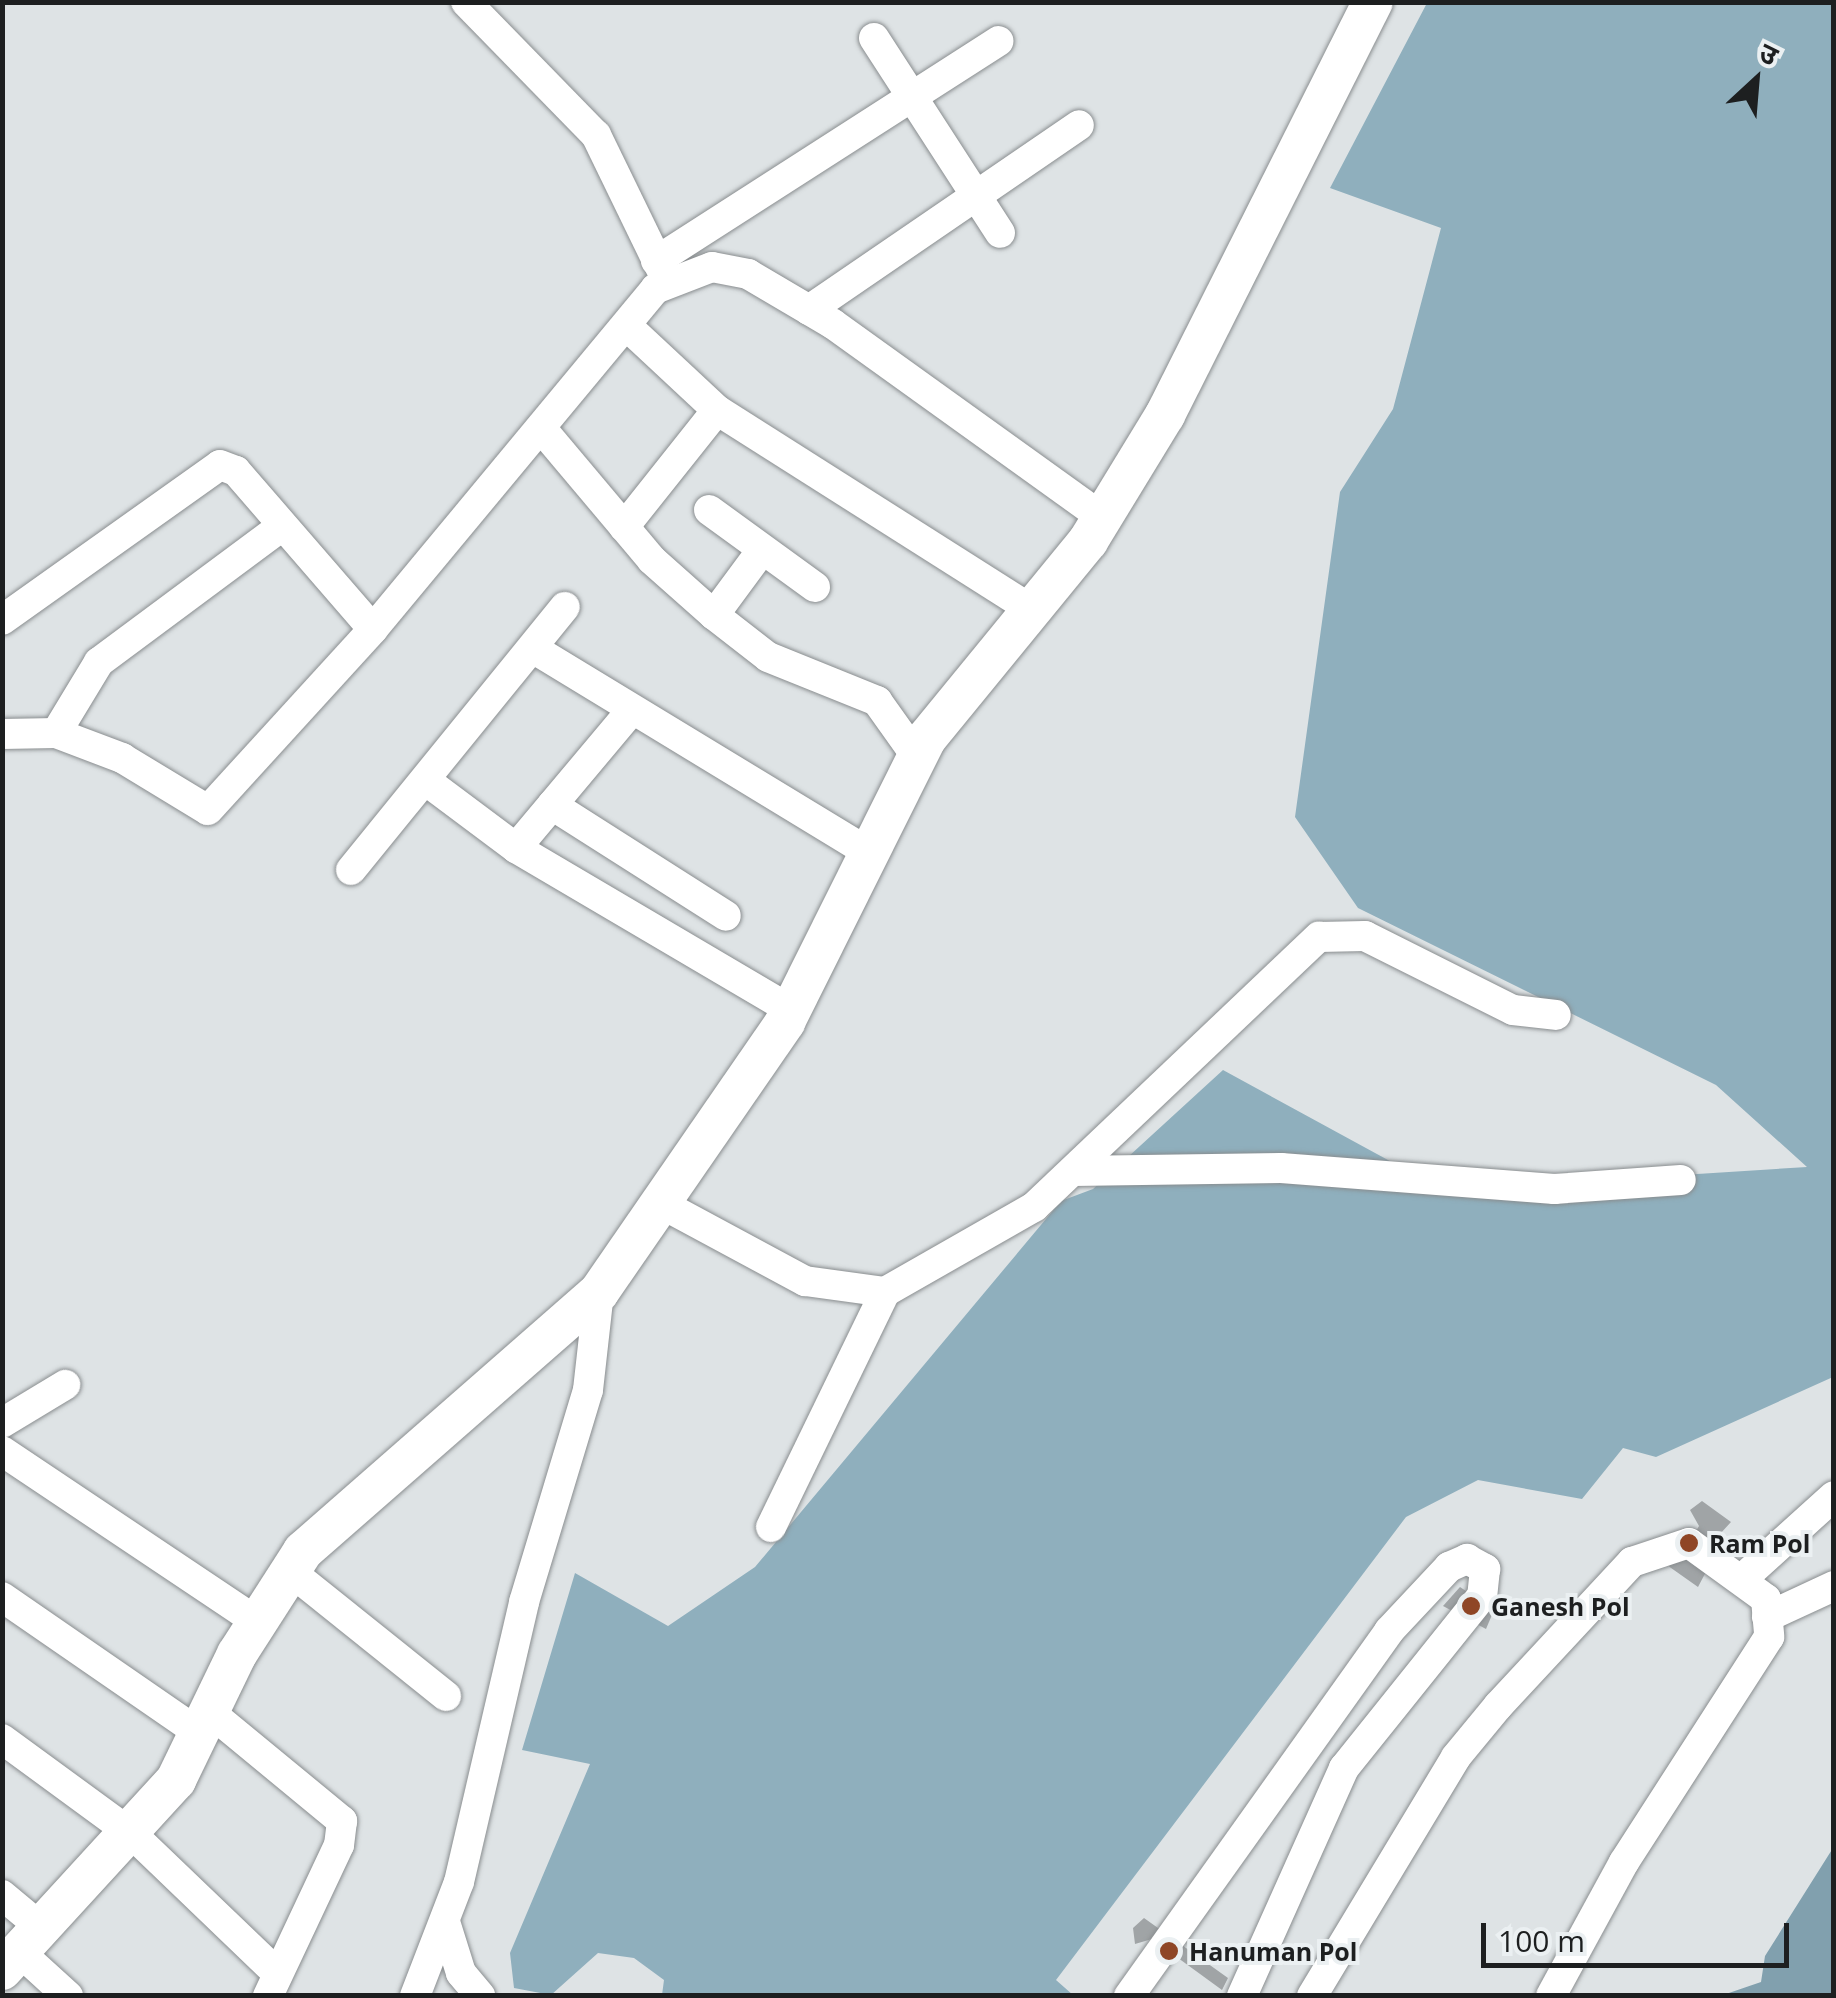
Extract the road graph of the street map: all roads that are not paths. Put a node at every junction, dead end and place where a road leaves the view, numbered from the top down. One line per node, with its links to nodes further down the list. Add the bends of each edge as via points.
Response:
1 (466, 2): 9 (street, via 596,135)
2 (1373, 2): 15 (main road)
3 (874, 38): 5 (street)
4 (999, 42): 5 (street)
5 (913, 97): 7 (street); 9 (street)
6 (1079, 125): 7 (street)
7 (974, 197): 8 (street); 10 (street)
8 (1000, 233)
9 (662, 271): 10 (street, via 729,267); 11 (street)
10 (809, 310): 15 (street)
11 (629, 328): 12 (street); 13 (street)
12 (716, 410): 17 (street); 21 (street)
13 (541, 428): 17 (street); 24 (street)
14 (709, 510): 18 (street)
15 (1103, 518): 21 (main road)
16 (282, 527): 23 (street, via 220,464); 24 (street); 27 (street, via 99,662)
17 (624, 527): 22 (street)
18 (762, 550): 19 (street); 22 (street)
19 (815, 588)
20 (565, 607): 25 (street)
21 (1031, 609): 29 (main road)
22 (714, 615): 29 (street, via 768,657 877,700)
23 (2, 620)
24 (373, 630): 27 (street, via 208,810 122,758)
25 (534, 650): 26 (street); 30 (street)
26 (630, 712): 31 (street); 33 (street)
27 (56, 733): 28 (street)
28 (2, 734)
29 (918, 757): 33 (main road)
30 (425, 780): 32 (street); 34 (street)
31 (552, 806): 32 (street); 35 (street)
32 (516, 848): 36 (street)
33 (870, 853): 36 (main road)
34 (350, 870)
35 (726, 916)
36 (791, 1010): 40 (main road)
37 (1556, 1015): 38 (street, via 1513,1010 1391,946 1334,932)
38 (1073, 1171): 39 (street, via 1282,1168 1554,1189); 42 (street, via 1011,1224)
39 (1681, 1180)
40 (660, 1203): 41 (main road); 42 (street, via 805,1281)
41 (600, 1292): 48 (main road); 59 (street, via 588,1390 524,1602)
42 (884, 1292): 47 (street)
43 (65, 1385): 44 (street)
44 (2, 1423)
45 (2, 1451): 53 (street)
46 (1834, 1496): 49 (street)
47 (772, 1527)
48 (290, 1572): 53 (main road); 54 (street)
49 (1741, 1580): 52 (street, via 1766,1600); 67 (street, via 1690,1542 1632,1562 1456,1756)
50 (1834, 1586): 52 (street)
51 (2, 1597): 55 (street)
52 (1767, 1617): 68 (street, via 1769,1636 1728,1708 1624,1862)
53 (257, 1622): 55 (main road)
54 (446, 1696)
55 (207, 1724): 57 (main road); 61 (street, via 342,1821 339,1845)
56 (2, 1738): 57 (street)
57 (132, 1834): 60 (main road); 61 (street)
58 (2, 1896): 60 (street)
59 (446, 1925): 63 (street); 64 (street, via 461,1973)
60 (23, 1952): 62 (street)
61 (273, 1985)
62 (68, 1996)
63 (414, 1996)
64 (480, 1996)
65 (1129, 1996): 66 (street, via 1389,1631 1449,1567 1467,1560 1485,1569 1482,1596 1344,1768)
66 (1242, 1996)
67 (1312, 1996)
68 (1551, 1996)

